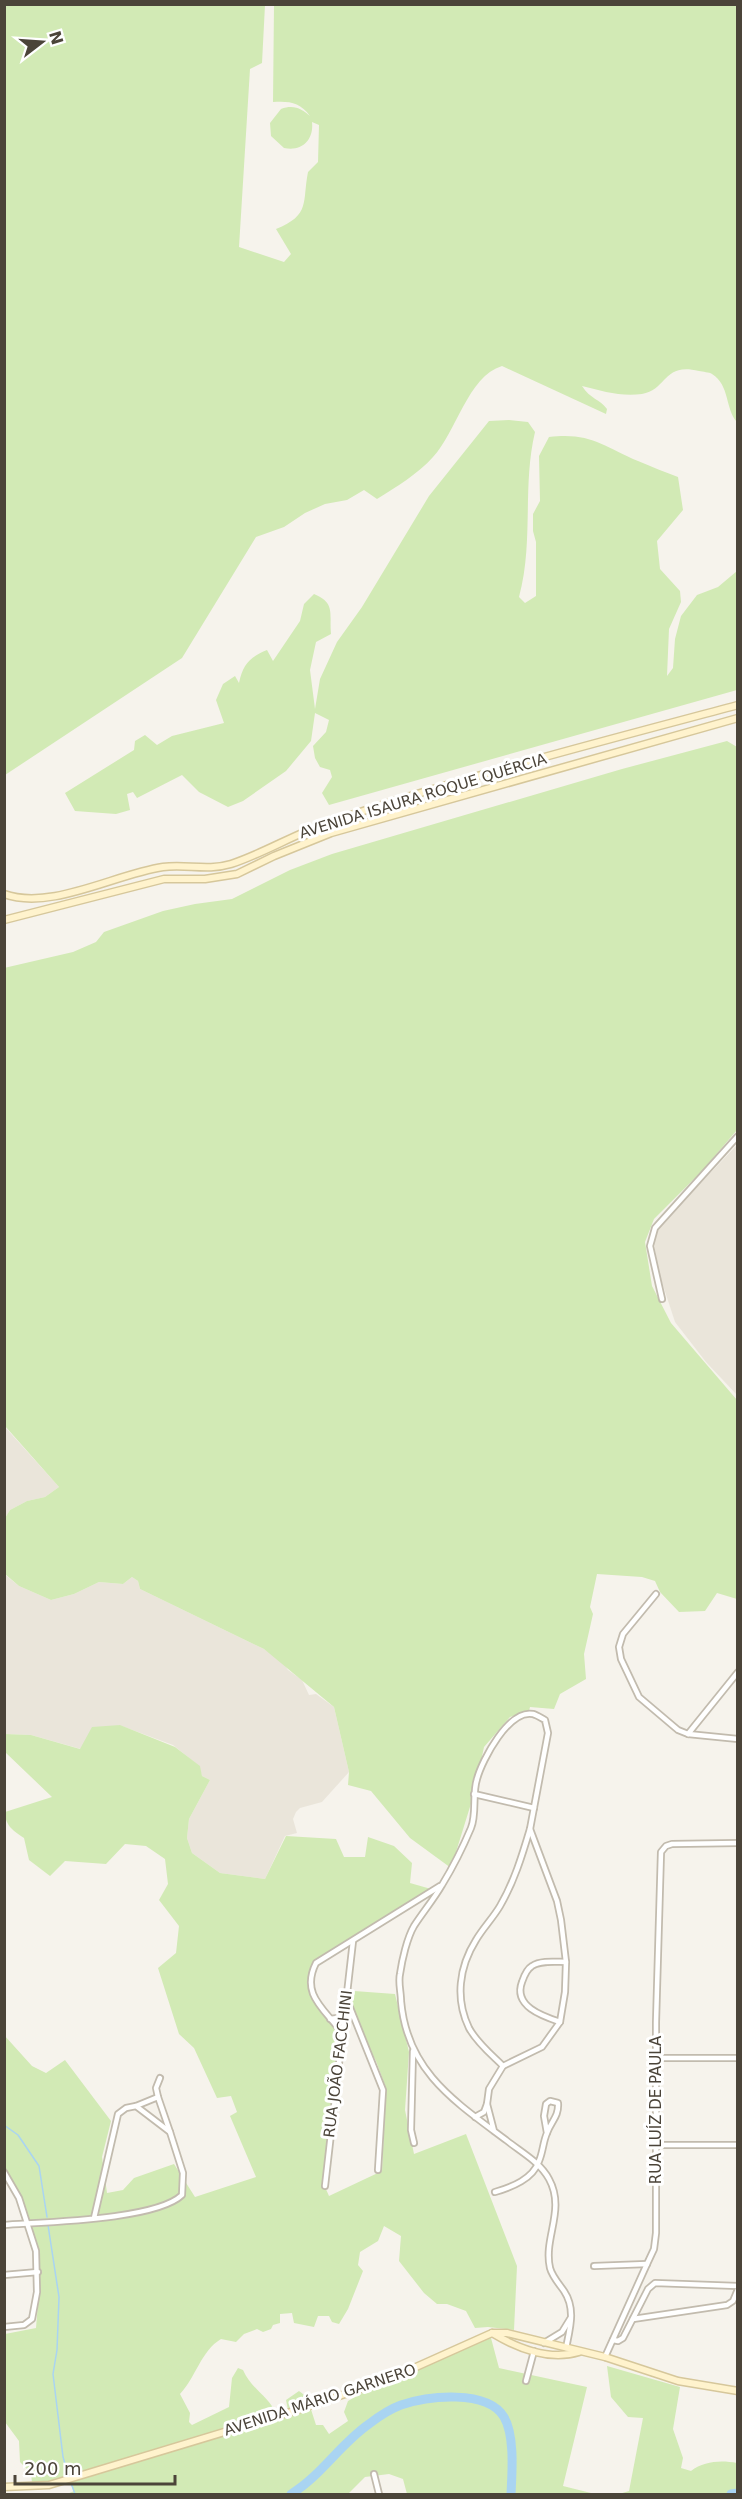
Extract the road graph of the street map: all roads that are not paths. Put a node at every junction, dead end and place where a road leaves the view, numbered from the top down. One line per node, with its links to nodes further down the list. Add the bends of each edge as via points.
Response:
1 (738, 705): 3 (main road, AVENIDA ISAURA ROQUE QUÉRCIA, via 411,796 327,823 232,863 202,868 162,867 39,899)
2 (738, 718): 4 (main road, AVENIDA ISAURA ROQUE QUÉRCIA, via 331,833 237,874 164,879)
3 (4, 894)
4 (4, 920)
5 (738, 1136): 6 (street, via 655,1228 650,1246)
6 (662, 1299)
7 (657, 1594): 9 (street, via 623,1634 621,1659 639,1697)
8 (738, 1672): 9 (street)
9 (688, 1734): 10 (street)
10 (738, 1739)
11 (474, 1794): 12 (street); 12 (street, via 484,1758 514,1720 532,1714 545,1720 548,1727); 15 (street, via 472,1825)
12 (534, 1808): 13 (street)
13 (530, 1829): 19 (street, via 557,1901); 30 (street, via 512,1885 467,1955 459,1980 469,2028)
14 (738, 1844): 27 (street, RUA LUÍZ DE PAULA, via 672,1844 660,1852)
15 (442, 1885): 16 (street); 17 (street)
16 (411, 1905): 17 (street); 18 (street)
17 (421, 1916): 26 (street, via 412,1929 399,1975 403,2019)
18 (353, 1941): 20 (street, RUA JOÃO FACCHINI); 23 (street, via 316,1963 311,1972 311,1990)
19 (566, 1962): 24 (street); 24 (street, via 532,1966 520,1988 530,2009)
20 (346, 1997): 21 (street); 22 (street, RUA JOÃO FACCHINI)
21 (352, 2016): 22 (street); 44 (street, via 383,2090)
22 (343, 2017): 23 (street); 25 (street, RUA JOÃO FACCHINI)
23 (330, 2019): 25 (street)
24 (560, 2022): 30 (street, via 542,2047)
25 (342, 2033): 46 (street, RUA JOÃO FACCHINI)
26 (412, 2051): 29 (street); 31 (street)
27 (657, 2058): 28 (street); 41 (street, RUA LUÍZ DE PAULA)
28 (738, 2058)
29 (422, 2066): 31 (street); 36 (street, via 440,2088)
30 (504, 2066): 34 (street, via 489,2088)
31 (411, 2070): 40 (street)
32 (160, 2078): 33 (street)
33 (158, 2097): 35 (street); 38 (street)
34 (487, 2104): 36 (street, via 484,2112); 37 (street)
35 (136, 2106): 38 (street); 48 (street, via 118,2114)
36 (475, 2117): 37 (street)
37 (494, 2131): 43 (street)
38 (170, 2132): 48 (street, via 183,2173 182,2195 162,2207)
39 (547, 2133): 39 (street, via 558,2114 558,2103 550,2101 544,2116); 43 (street)
40 (414, 2143)
41 (656, 2145): 42 (street); 51 (street, RUA LUÍZ DE PAULA, via 656,2233)
42 (738, 2145)
43 (538, 2164): 47 (street, via 515,2186); 56 (street, via 554,2190 556,2217 550,2270 570,2300)
44 (378, 2170)
45 (4, 2172): 49 (street, via 20,2198)
46 (325, 2186)
47 (495, 2193)
48 (94, 2218): 49 (street)
49 (26, 2223): 50 (street); 53 (street, via 36,2251)
50 (4, 2225)
51 (647, 2264): 52 (street); 60 (street, RUA LUÍZ DE PAULA)
52 (594, 2266)
53 (38, 2272): 54 (street); 58 (street, via 32,2319 28,2324)
54 (4, 2275)
55 (738, 2288): 57 (street, via 734,2301 727,2305); 57 (street, via 656,2283 648,2289)
56 (572, 2317): 61 (street, via 562,2331); 62 (street)
57 (633, 2319): 60 (street, via 621,2340)
58 (4, 2327)
59 (492, 2333): 61 (main road); 63 (main road); 70 (main road, AVENIDA MÁRIO GARNERO, via 387,2380 294,2411 49,2485)
60 (613, 2340): 66 (street, RUA LUÍZ DE PAULA)
61 (542, 2343): 62 (main road); 63 (main road)
62 (566, 2348): 64 (main road); 65 (main road)
63 (534, 2351): 65 (main road); 67 (street)
64 (583, 2351): 65 (main road); 66 (main road)
65 (561, 2355)
66 (605, 2357): 68 (main road, via 678,2381)
67 (526, 2381)
68 (738, 2391)
69 (374, 2474): 71 (street)
70 (4, 2487)
71 (379, 2494)

